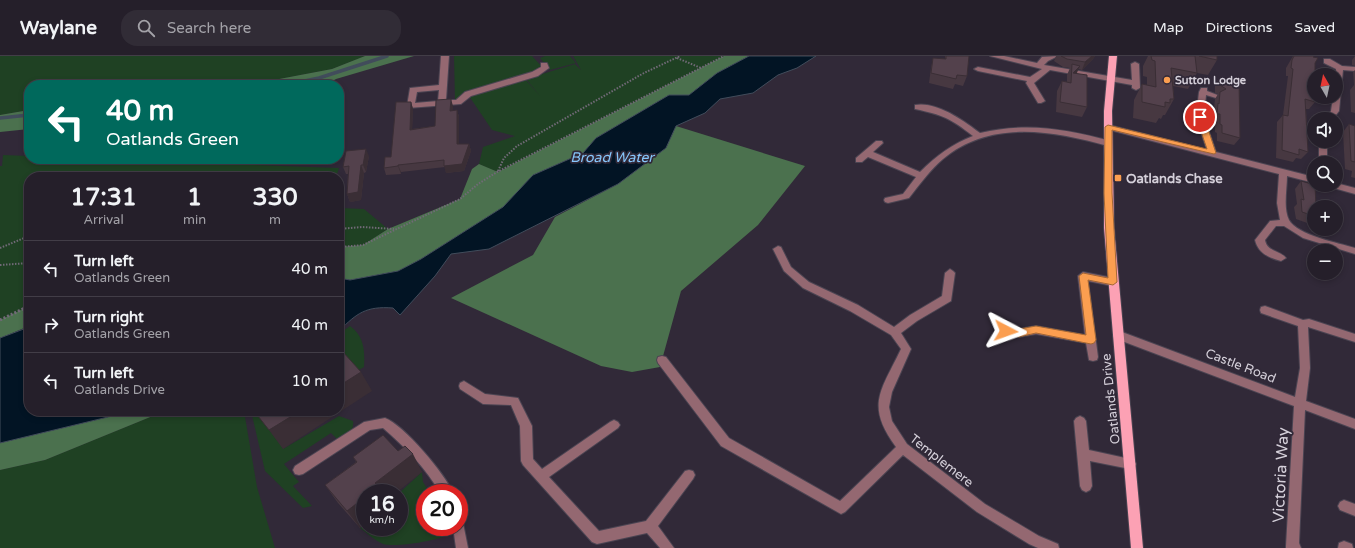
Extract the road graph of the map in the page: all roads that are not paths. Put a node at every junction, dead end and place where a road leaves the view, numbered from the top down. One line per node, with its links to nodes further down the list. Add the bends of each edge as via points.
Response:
1 (445, 56): 16 (street)
2 (994, 56): 8 (street)
3 (1054, 56): 8 (street, via 1045,59)
4 (1113, 56): 14 (main road, Oatlands Drive)
5 (1327, 61): 10 (street)
6 (1135, 64): 14 (street, via 1136,86)
7 (544, 65): 19 (street, via 546,68 535,74 468,94 458,102)
8 (1039, 66): 9 (street)
9 (1048, 68): 14 (street); 15 (street)
10 (1340, 68)
11 (1343, 68): 13 (street)
12 (978, 69): 15 (street)
13 (1355, 69)
14 (1110, 78): 21 (main road, Oatlands Drive)
15 (1031, 80): 18 (street, via 1030,83)
16 (443, 87): 19 (street); 19 (street, via 413,90 411,106)
17 (1216, 96): 26 (street, via 1204,91 1200,117)
18 (1041, 101)
19 (442, 103)
20 (918, 107): 22 (street, via 945,112)
21 (1108, 127): 24 (main road, Oatlands Drive); 26 (street)
22 (979, 136): 24 (street, via 1022,129 1048,130 1073,133); 29 (street, via 943,156)
23 (879, 143): 25 (street)
24 (1108, 143): 39 (main road, Oatlands Drive)
25 (867, 153): 27 (street); 29 (street)
26 (1212, 153): 28 (street)
27 (859, 160)
28 (1283, 172): 30 (street); 34 (street, via 1283,214)
29 (921, 176): 33 (street, via 906,196)
30 (1307, 178)
31 (1343, 188): 32 (street)
32 (1355, 191)
33 (888, 200)
34 (1286, 223): 36 (street, via 1296,231); 37 (street, via 1273,223 1260,240 1265,250)
35 (778, 249): 43 (street, Templemere, via 787,268 806,285 854,308)
36 (1355, 252)
37 (1281, 258)
38 (950, 273): 43 (street, via 947,298 906,321)
39 (1113, 282): 44 (main road, Oatlands Drive); 46 (street, via 1083,276)
40 (1265, 310): 41 (street)
41 (1302, 324): 45 (street, via 1309,323); 50 (street, via 1305,368)
42 (1006, 331): 46 (street, via 1019,333 1036,330)
43 (895, 332): 54 (street, Templemere, via 906,349 886,392 883,407 886,421)
44 (1118, 335): 50 (street, Castle Road); 56 (main road, Oatlands Drive)
45 (1355, 338)
46 (1091, 340): 47 (street)
47 (1093, 357)
48 (662, 360): 54 (street, via 725,442 841,508)
49 (464, 386): 59 (street, via 483,398 514,401 526,426 527,461)
50 (1300, 403): 52 (street, Castle Road); 68 (street, Victoria Way, via 1292,546)
51 (1080, 421): 55 (street)
52 (1355, 424)
53 (614, 425): 59 (street)
54 (903, 448): 66 (street, Templemere, via 980,508 1034,540)
55 (1083, 454): 56 (street); 61 (street)
56 (1130, 464): 67 (main road, Oatlands Drive)
57 (299, 470): 60 (street, via 368,425 384,423 414,448)
58 (689, 475): 62 (street)
59 (541, 476): 62 (street, via 597,538)
60 (442, 484)
61 (1086, 486)
62 (650, 526): 65 (street)
63 (460, 536): 64 (street)
64 (462, 548)
65 (668, 548)
66 (1053, 548)
67 (1137, 548)
68 (1295, 548)

